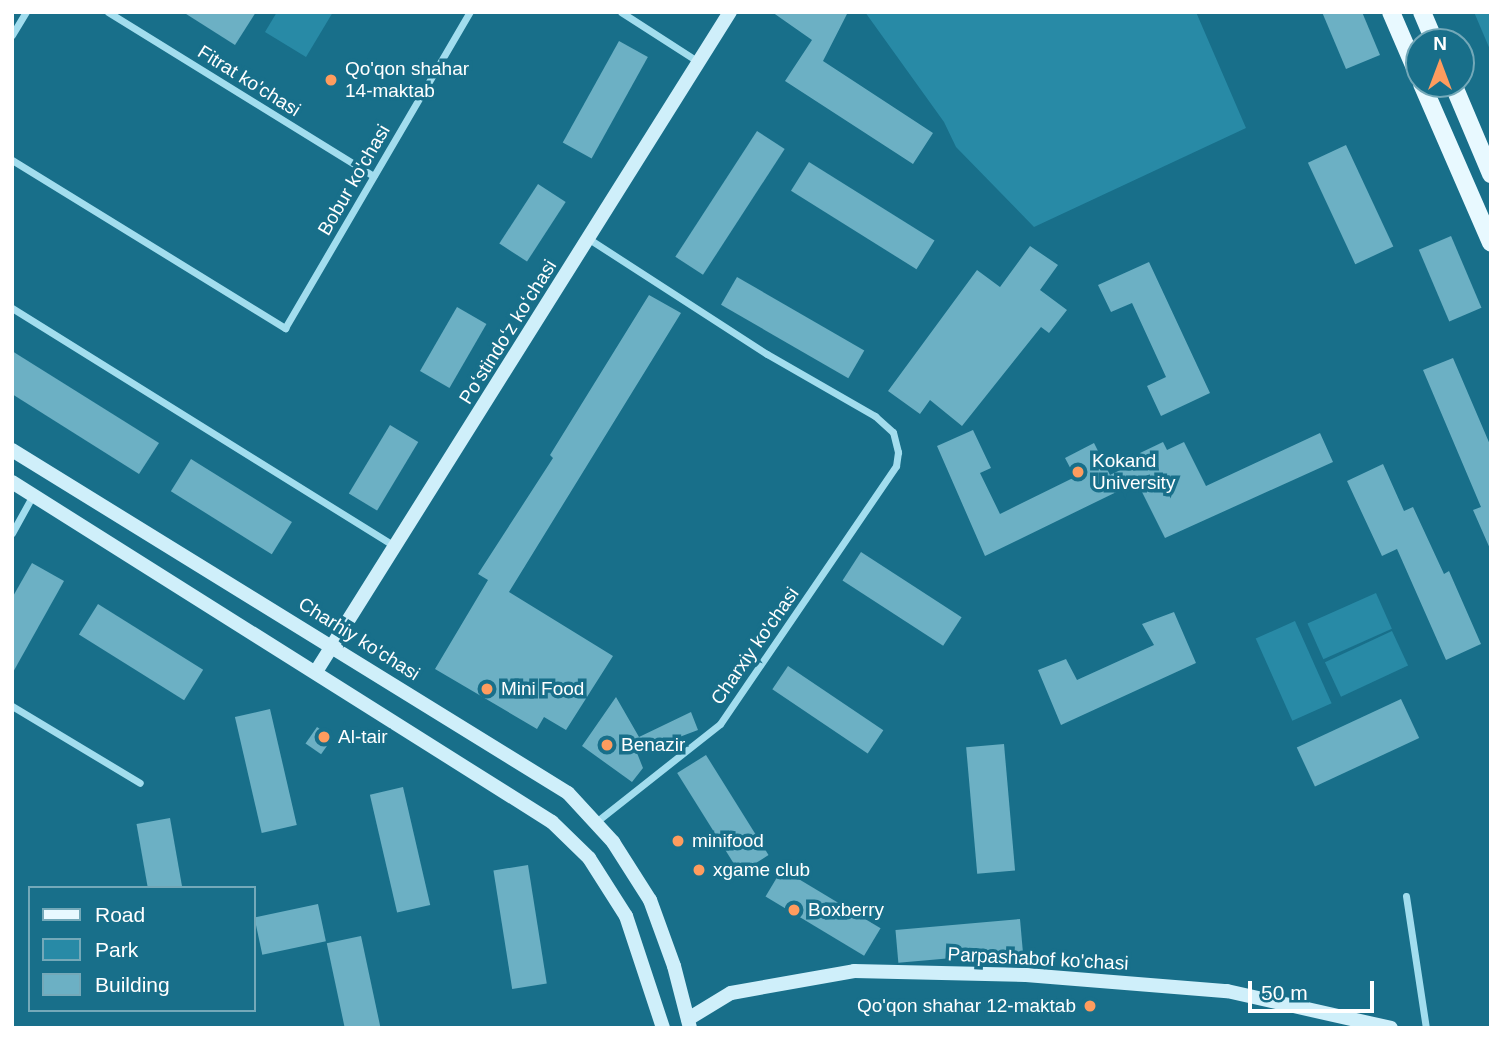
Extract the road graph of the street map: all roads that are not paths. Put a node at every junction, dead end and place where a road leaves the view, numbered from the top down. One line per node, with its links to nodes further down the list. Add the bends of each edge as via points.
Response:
1 (26, 12): 7 (street)
2 (108, 12): 14 (street, Fitrat ko'chasi)
3 (470, 12): 14 (street, Bobur ko'chasi)
4 (621, 12): 9 (street)
5 (730, 12): 9 (main road, Poʻstindoʻz koʻchasi)
6 (1391, 12): 8 (main road)
7 (12, 35)
8 (1405, 44)
9 (700, 63): 15 (main road, Poʻstindoʻz koʻchasi)
10 (1428, 98): 16 (main road)
11 (1458, 98): 13 (main road)
12 (12, 160): 14 (street, Bobur ko'chasi, via 285,327)
13 (1491, 174)
14 (374, 176)
15 (589, 239): 22 (main road, Poʻstindoʻz koʻchasi); 27 (street, Charxiy ko'chasi, via 767,354 875,416 892,432 898,452 896,466 720,724)
16 (1491, 243)
17 (12, 308): 22 (street)
18 (12, 450): 23 (main road, Charhiy ko'chasi)
19 (12, 482): 20 (main road)
20 (33, 495): 21 (street); 24 (main road)
21 (12, 533)
22 (395, 547): 23 (main road, Poʻstindoʻz koʻchasi)
23 (333, 644): 24 (main road, Poʻstindoʻz koʻchasi); 27 (main road, Charhiy ko'chasi, via 568,793)
24 (317, 670): 30 (main road, via 552,822 589,858 626,916)
25 (12, 706): 26 (street)
26 (140, 783)
27 (595, 823): 29 (main road, Charhiy ko'chasi, via 650,900)
28 (1406, 897): 32 (street)
29 (689, 1023): 31 (main road, Parpashabof ko'chasi, via 731,993 855,971 1026,975 1227,991)
30 (663, 1028)
31 (1391, 1028)
32 (1426, 1028)

